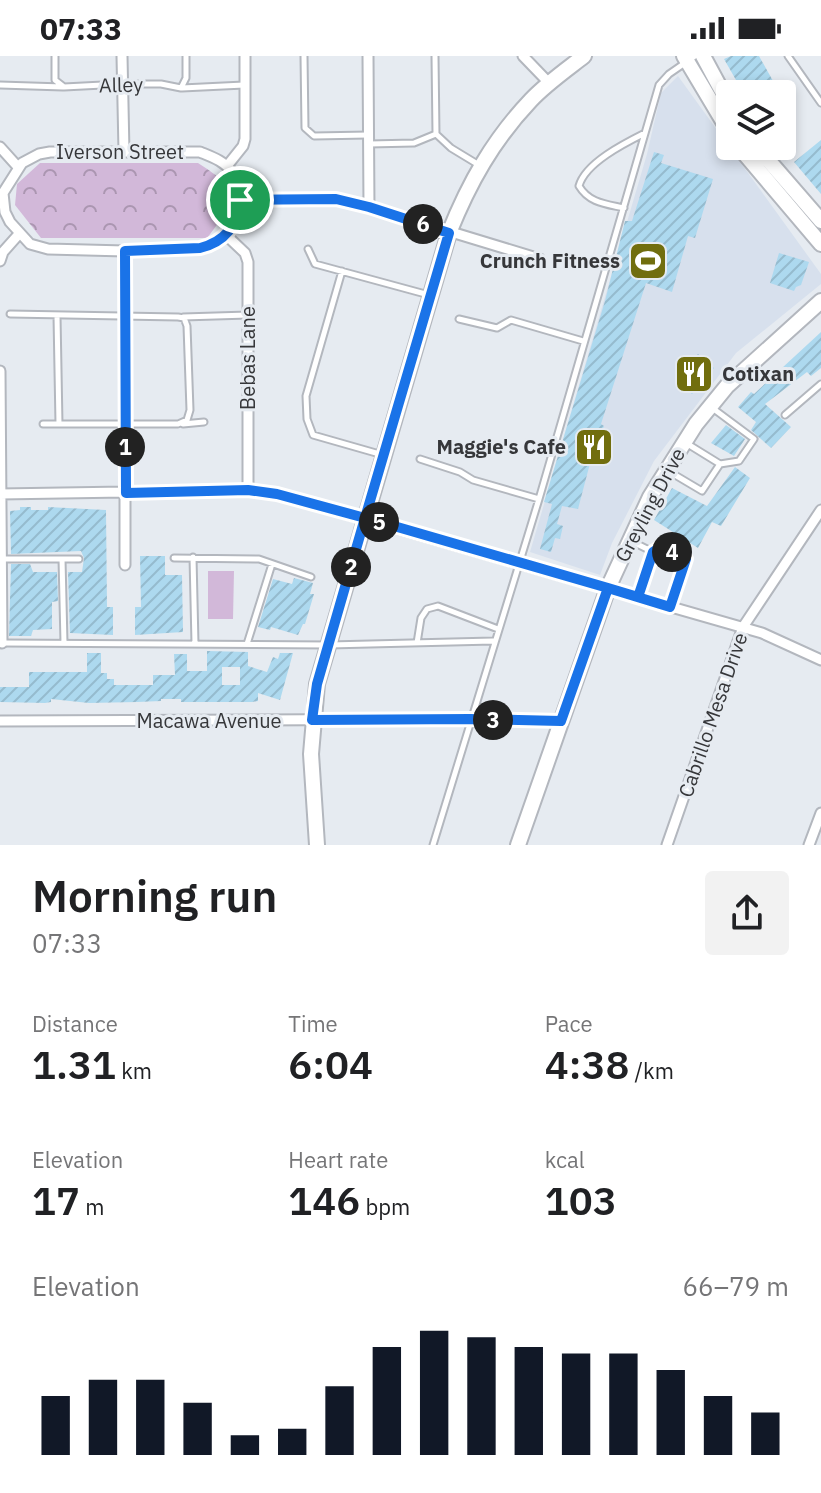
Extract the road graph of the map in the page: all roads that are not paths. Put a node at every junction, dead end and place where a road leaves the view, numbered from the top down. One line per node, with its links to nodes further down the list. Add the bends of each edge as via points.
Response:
1 (55, 56): 18 (lane, via 55,80)
2 (122, 56): 14 (street)
3 (186, 56): 19 (lane)
4 (245, 56): 17 (street)
5 (304, 56): 24 (lane, via 305,128 314,136)
6 (368, 56): 24 (street)
7 (435, 56): 23 (lane)
8 (523, 56): 15 (street)
9 (584, 56): 15 (main road)
10 (703, 56): 13 (main road)
11 (788, 56): 20 (lane)
12 (688, 58): 21 (main road); 22 (lane, via 659,85)
13 (716, 80)
14 (122, 84): 18 (lane, Alley); 19 (lane, Alley); 26 (street)
15 (550, 84): 29 (main road)
16 (0, 85): 18 (lane, Alley)
17 (245, 85): 19 (lane, Alley); 30 (street, via 245,139)
18 (64, 87)
19 (181, 88)
20 (821, 103)
21 (716, 108)
22 (646, 132): 35 (lane); 35 (lane, via 618,146 582,176 579,186 595,201)
23 (436, 134): 24 (lane, via 414,143); 29 (lane)
24 (369, 139): 34 (street)
25 (0, 147): 31 (street)
26 (124, 152): 30 (street, Iverson Street, via 200,152); 31 (street, Iverson Street, via 50,152)
27 (761, 160): 40 (main road)
28 (764, 160): 36 (main road)
29 (480, 165): 37 (main road)
30 (227, 166): 32 (street)
31 (18, 167): 33 (street)
32 (240, 200): 34 (street, via 336,199); 39 (street)
33 (2, 205): 38 (street)
34 (369, 207): 37 (street)
35 (624, 208): 54 (lane)
36 (818, 213)
37 (449, 233): 43 (street); 46 (main road)
38 (19, 234): 42 (street, via 48,249); 44 (street)
39 (226, 235): 42 (street, via 200,248); 49 (street, Bebas Lane, via 248,262)
40 (821, 244)
41 (308, 249): 45 (lane, via 315,264)
42 (125, 251): 51 (street)
43 (540, 259)
44 (0, 261)
45 (342, 271): 46 (lane); 65 (lane, via 306,396 307,419 313,435)
46 (430, 295): 65 (main road)
47 (821, 301): 57 (main road, Greyling Drive)
48 (10, 314): 50 (lane)
49 (248, 315): 52 (lane); 69 (street, Bebas Lane)
50 (57, 316): 51 (lane); 61 (lane)
51 (125, 317): 52 (lane); 62 (street)
52 (178, 317): 63 (lane, via 187,326 190,410 187,420)
53 (459, 319): 54 (lane, via 497,328 511,320)
54 (584, 342): 72 (lane)
55 (0, 371): 71 (street)
56 (821, 384): 58 (lane)
57 (710, 407): 64 (main road, Greyling Drive); 67 (lane, via 754,439 739,461)
58 (785, 415)
59 (204, 422): 63 (lane)
60 (43, 424): 61 (lane)
61 (59, 424): 62 (lane)
62 (125, 424): 63 (lane); 70 (street)
63 (178, 424)
64 (684, 442): 67 (lane); 68 (main road, Greyling Drive)
65 (384, 455): 74 (main road)
66 (420, 459): 72 (lane)
67 (720, 464): 68 (lane, via 702,491)
68 (665, 469): 75 (main road, Greyling Drive)
69 (248, 490): 70 (street); 74 (street)
70 (126, 493): 71 (street); 84 (street)
71 (1, 494): 79 (street)
72 (539, 499): 82 (lane)
73 (821, 510): 89 (street, Cabrillo Mesa Drive)
74 (365, 518): 82 (street); 97 (main road)
75 (628, 540): 76 (lane); 86 (main road, Greyling Drive)
76 (653, 552): 87 (lane); 88 (lane, via 661,547 686,559)
77 (193, 557): 78 (lane); 83 (lane); 95 (lane)
78 (174, 558)
79 (1, 559): 80 (lane); 92 (street)
80 (62, 559): 81 (lane); 93 (lane)
81 (79, 559)
82 (520, 563): 86 (street); 90 (lane)
83 (272, 564): 85 (lane); 96 (lane)
84 (125, 565)
85 (311, 577)
86 (608, 588): 87 (street); 102 (main road, Greyling Drive)
87 (638, 597): 88 (street)
88 (670, 607): 89 (street)
89 (743, 627): 98 (street); 107 (street, Cabrillo Mesa Drive)
90 (498, 629): 91 (lane); 94 (lane, via 438,606 421,618)
91 (493, 641): 94 (lane); 99 (lane)
92 (1, 643): 93 (lane)
93 (64, 643): 95 (lane)
94 (417, 643): 97 (lane)
95 (195, 644): 96 (lane)
96 (247, 644): 97 (lane)
97 (329, 645): 100 (main road)
98 (821, 660)
99 (470, 719): 100 (street, Macawa Avenue); 102 (street, Macawa Avenue); 105 (lane)
100 (312, 720): 101 (street, Macawa Avenue); 104 (main road)
101 (0, 721)
102 (561, 721): 106 (main road, Greyling Drive)
103 (821, 813): 108 (street)
104 (317, 845)
105 (433, 845)
106 (518, 845)
107 (667, 845)
108 (809, 845)

